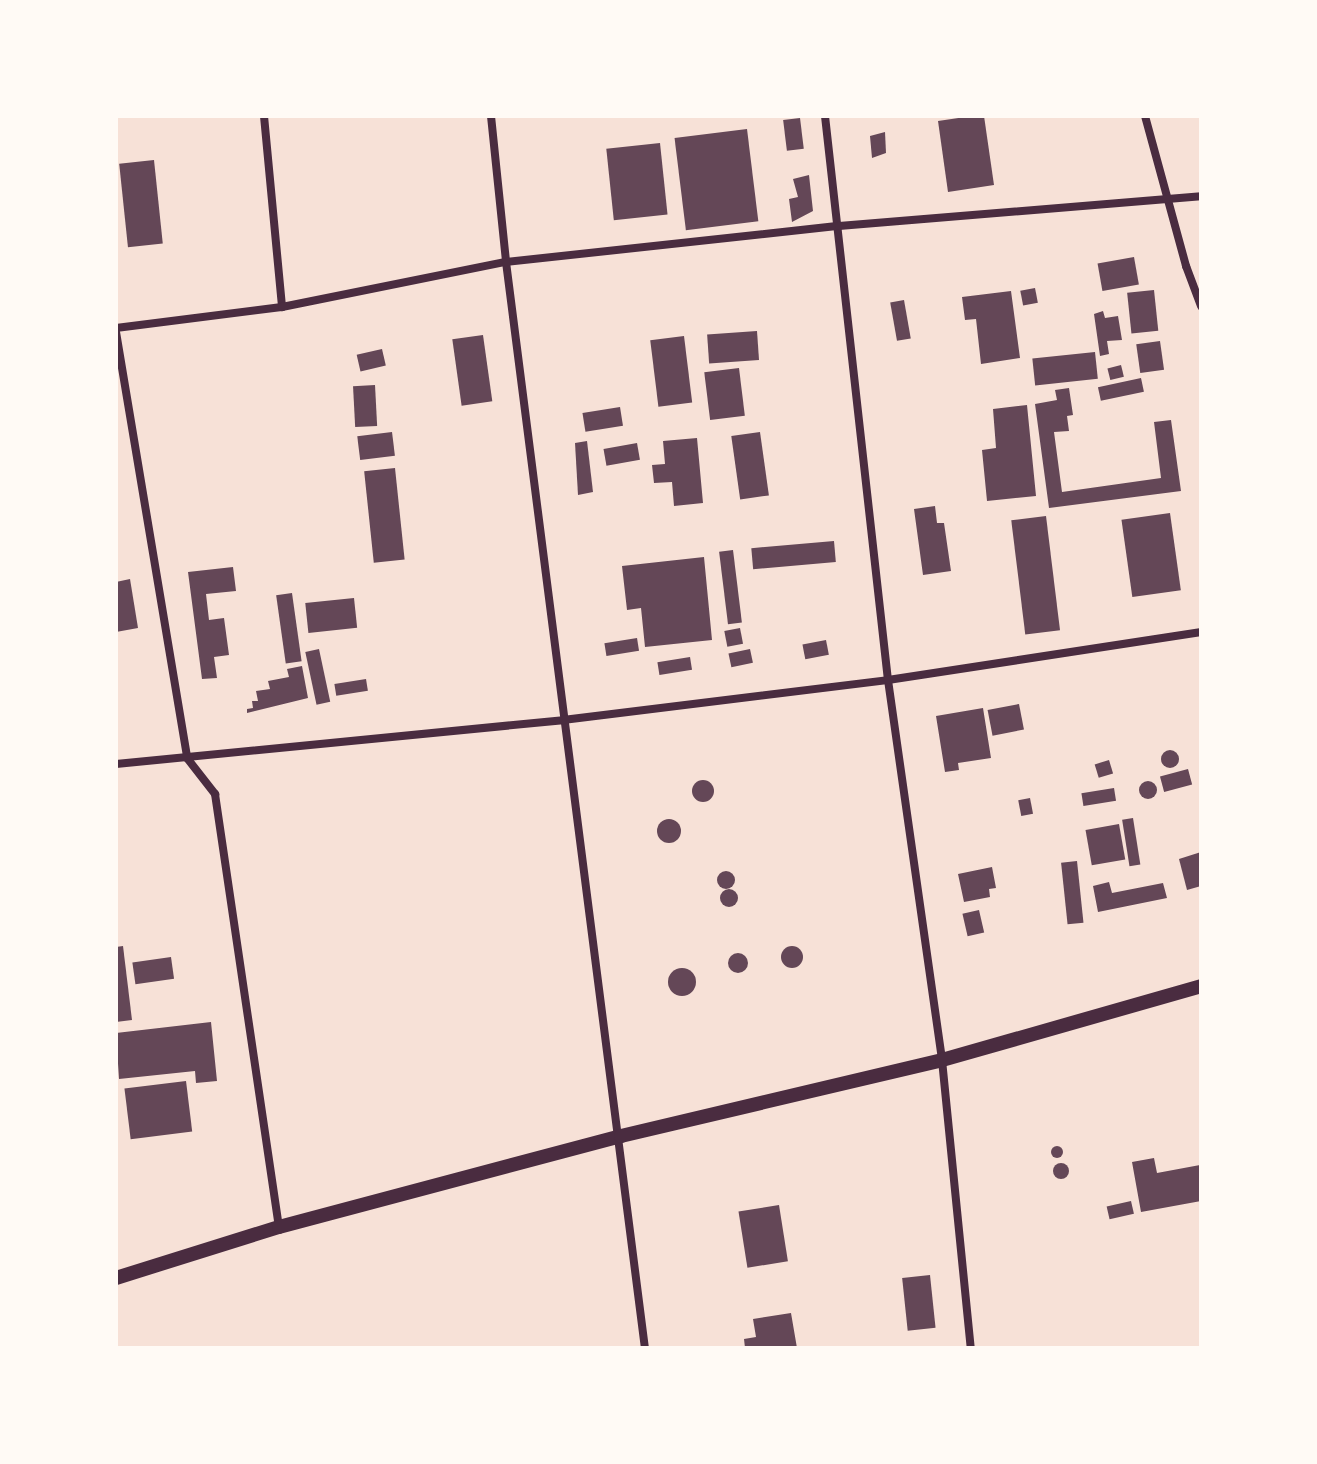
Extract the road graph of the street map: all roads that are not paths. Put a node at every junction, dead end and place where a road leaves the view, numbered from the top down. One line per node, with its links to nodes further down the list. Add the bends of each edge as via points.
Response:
1 (264, 116): 10 (street)
2 (491, 116): 8 (street)
3 (825, 116): 7 (street)
4 (1145, 116): 6 (street)
5 (1201, 196): 6 (street)
6 (1170, 201): 7 (street); 9 (street)
7 (839, 226): 8 (street); 13 (street)
8 (506, 262): 10 (street); 14 (street)
9 (1201, 306)
10 (282, 307): 11 (street)
11 (116, 330): 15 (street)
12 (1201, 632): 13 (street)
13 (888, 680): 14 (street); 18 (street)
14 (563, 720): 15 (street); 19 (street)
15 (187, 758): 16 (street); 20 (street, via 215,794)
16 (116, 764)
17 (1201, 986): 18 (street)
18 (942, 1060): 19 (street); 23 (street)
19 (621, 1136): 20 (street); 22 (street)
20 (279, 1227): 21 (street)
21 (116, 1278)
22 (645, 1348)
23 (971, 1348)

